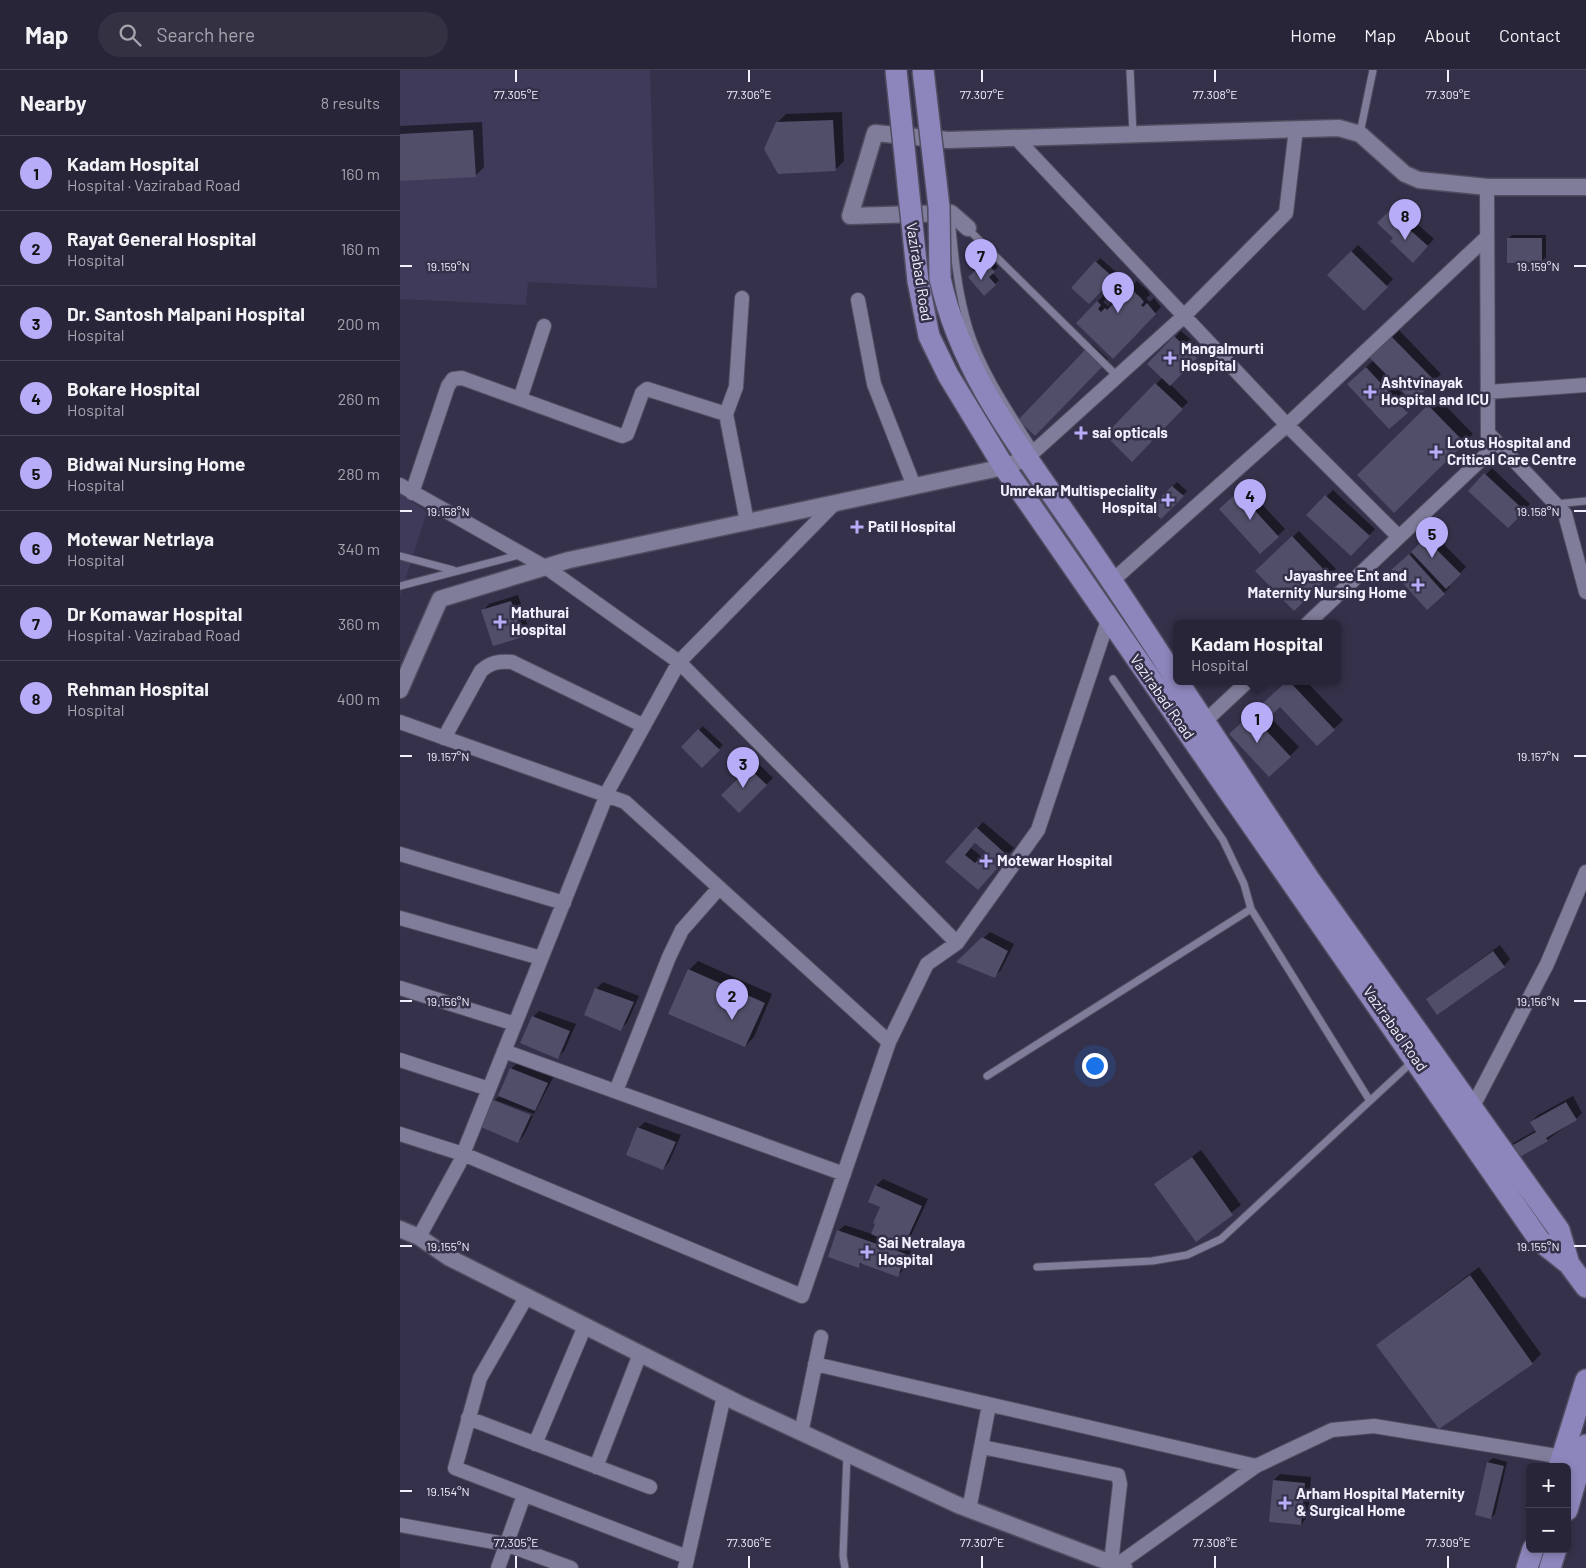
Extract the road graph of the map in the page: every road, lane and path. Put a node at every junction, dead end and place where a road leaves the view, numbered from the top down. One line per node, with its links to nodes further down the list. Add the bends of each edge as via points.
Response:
1 (896, 70): 26 (main road, Vazirabad Road, bridge, via 918,281 929,336 948,376)
2 (923, 70): 25 (main road, Vazirabad Road, bridge, via 939,207 940,278 947,310 973,371)
3 (1130, 70): 6 (lane)
4 (1373, 70): 7 (lane)
5 (1296, 130): 6 (street); 7 (street, via 1339,128); 16 (street, via 1286,213)
6 (1133, 134): 8 (street)
7 (1360, 134): 9 (street, via 1405,174 1419,180)
8 (1016, 138): 11 (street, via 948,140 875,133 850,216); 16 (street)
9 (1487, 187): 10 (street); 13 (street)
10 (1586, 187)
11 (951, 213): 12 (street); 25 (lane, via 961,297 969,330)
12 (968, 228): 18 (lane)
13 (1487, 237): 20 (street); 23 (street)
14 (742, 298): 22 (street, via 736,386)
15 (858, 300): 28 (street, via 874,384)
16 (1184, 316): 18 (street); 23 (street)
17 (544, 326): 21 (street)
18 (1117, 376): 25 (street)
19 (1586, 385): 20 (street)
20 (1488, 392): 24 (street)
21 (520, 400): 22 (street, via 622,436 627,434 642,393 647,389); 29 (street, via 462,378 450,381)
22 (726, 414): 33 (street)
23 (1287, 425): 36 (street); 41 (street)
24 (1488, 433): 32 (street); 36 (street, via 1488,453)
25 (1031, 455): 26 (street); 34 (main road, Vazirabad Road)
26 (1004, 467): 28 (street); 35 (main road, Vazirabad Road)
27 (400, 485): 29 (street)
28 (914, 486): 31 (street)
29 (412, 493): 37 (street)
30 (1586, 501): 32 (lane)
31 (835, 503): 33 (street); 46 (street)
32 (1556, 504): 43 (street, via 1565,514)
33 (747, 522): 39 (street, via 569,560)
34 (1073, 524): 35 (main road); 41 (main road, Vazirabad Road)
35 (1052, 538): 44 (main road, Vazirabad Road)
36 (1399, 538): 45 (street)
37 (522, 554): 39 (street); 40 (lane)
38 (400, 556): 40 (lane)
39 (548, 568): 46 (street); 51 (street, via 440,599)
40 (453, 570): 42 (lane)
41 (1112, 581): 47 (main road, Vazirabad Road)
42 (400, 586)
43 (1586, 592)
44 (1108, 620): 54 (main road, Vazirabad Road); 63 (street, via 1038,830)
45 (1311, 620)
46 (679, 662): 53 (street); 63 (street)
47 (1173, 673)
48 (1113, 679): 61 (lane, via 1224,840 1244,884)
49 (1180, 685): 54 (main road, Vazirabad Road)
50 (1244, 685): 54 (street)
51 (400, 690)
52 (400, 722): 55 (street)
53 (644, 726): 55 (street, via 512,662 500,661 481,671); 56 (street)
54 (1196, 728): 69 (main road, Vazirabad Road); 75 (main road, Vazirabad Road, via 1309,879)
55 (444, 738): 56 (street)
56 (606, 796): 59 (street, via 625,802); 60 (street)
57 (400, 854): 60 (street)
58 (1586, 872): 75 (street, via 1547,964)
59 (719, 888): 67 (street); 73 (street, via 682,930)
60 (564, 903): 64 (street)
61 (1251, 909): 71 (lane); 74 (lane)
62 (400, 918): 64 (street)
63 (957, 943): 67 (street, via 927,964)
64 (542, 958): 66 (street)
65 (400, 988): 66 (street)
66 (515, 1024): 68 (street)
67 (889, 1042): 78 (street)
68 (504, 1051): 72 (street); 73 (street)
69 (1416, 1059): 74 (lane); 81 (main road, Vazirabad Road, via 1540,1241)
70 (400, 1060): 72 (street)
71 (987, 1076)
72 (489, 1089): 77 (street)
73 (616, 1092): 78 (street)
74 (1370, 1101): 82 (lane, via 1221,1239 1187,1255 1152,1261)
75 (1472, 1108): 81 (main road, Vazirabad Road, via 1559,1230)
76 (400, 1134): 77 (street)
77 (463, 1154): 78 (street, via 802,1296); 80 (street)
78 (844, 1174)
79 (400, 1229): 80 (street)
80 (419, 1237): 84 (street, via 448,1257)
81 (1569, 1264): 83 (main road, Vazirabad Road)
82 (1037, 1267)
83 (1586, 1286)
84 (526, 1296): 85 (street); 92 (street, via 480,1378)
85 (584, 1326): 87 (street); 94 (street)
86 (821, 1336): 88 (street)
87 (640, 1354): 90 (street); 99 (street)
88 (815, 1364): 91 (street); 93 (street)
89 (1586, 1380): 97 (main road)
90 (724, 1396): 93 (street); 108 (street)
91 (990, 1405): 95 (street); 98 (street)
92 (468, 1418): 94 (street); 101 (street, via 455,1468)
93 (801, 1433): 96 (street)
94 (535, 1444): 99 (street)
95 (982, 1447): 103 (street); 109 (street, via 1118,1475)
96 (847, 1454): 103 (street); 112 (lane)
97 (1575, 1463): 98 (street, via 1374,1426 1332,1430); 102 (main road)
98 (1256, 1466): 109 (street)
99 (596, 1467): 100 (street)
100 (650, 1487)
101 (524, 1495): 105 (street); 108 (street)
102 (1567, 1508)
103 (969, 1510): 109 (street)
104 (400, 1525): 105 (street)
105 (505, 1544): 110 (street); 111 (street)
106 (1532, 1553): 113 (main road)
107 (1555, 1553): 114 (main road)
108 (686, 1562)
109 (1117, 1565)
110 (498, 1568)
111 (571, 1568)
112 (845, 1568)
113 (1527, 1568)
114 (1550, 1568)

